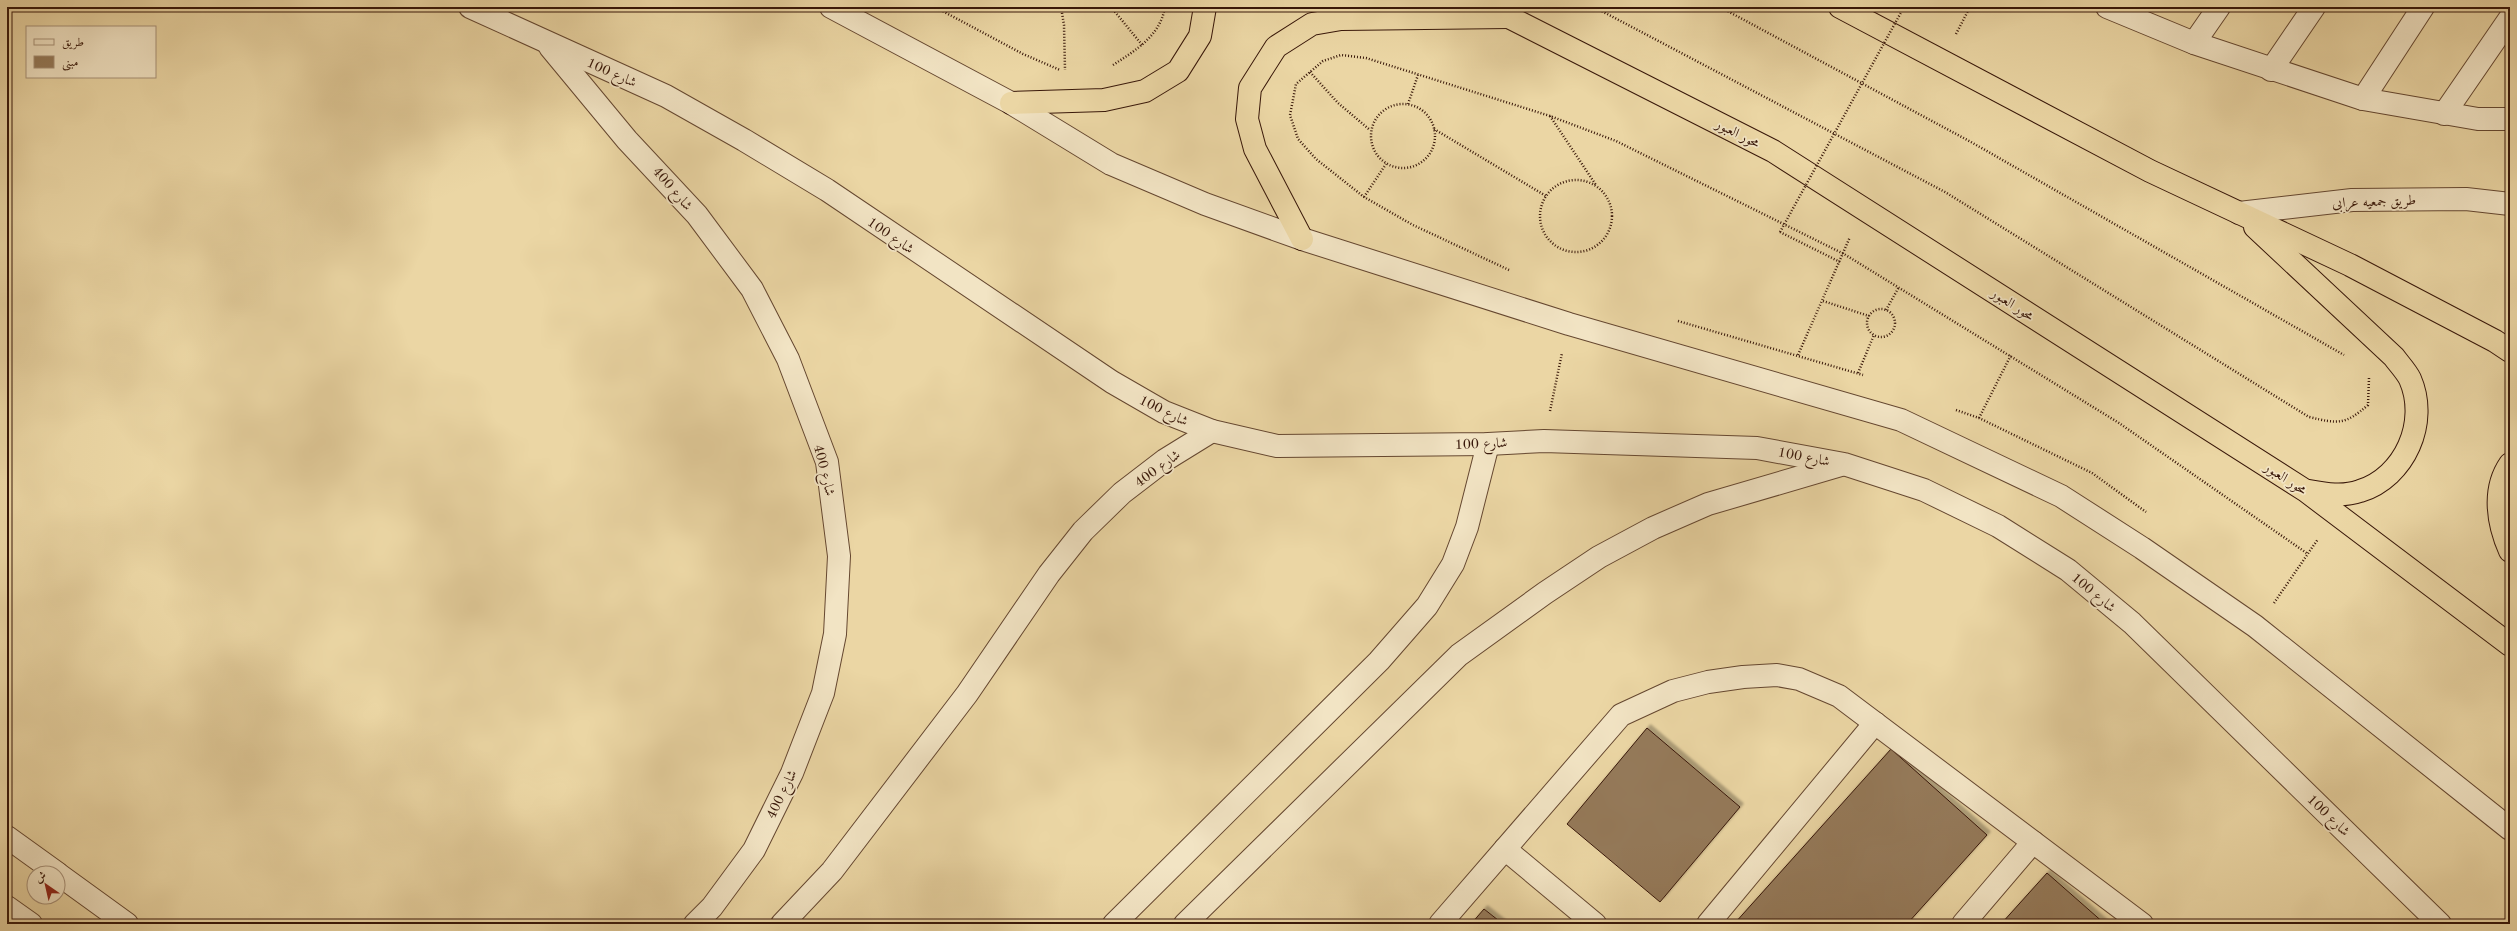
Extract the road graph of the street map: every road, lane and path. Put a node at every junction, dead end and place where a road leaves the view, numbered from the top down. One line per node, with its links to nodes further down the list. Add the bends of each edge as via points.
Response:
1 (470, 7): 19 (street, شارع 100)
2 (831, 7): 29 (street)
3 (935, 7): 24 (path, via 1023,54)
4 (1061, 7): 24 (path)
5 (1111, 7): 21 (path)
6 (1165, 7): 21 (path, via 1162,22)
7 (1205, 7): 29 (highway, via 1200,36 1178,70 1145,91 1104,100)
8 (1489, 7): 17 (highway, محور العبور)
9 (1594, 7): 59 (path, via 1945,192 2309,417 2331,422 2352,419 2368,404 2371,380)
10 (1720, 7): 56 (path, via 1971,142)
11 (1840, 7): 41 (highway, via 2150,171)
12 (1904, 7): 44 (path, bridge, via 1780,232)
13 (2219, 7): 20 (street)
14 (2314, 7): 23 (street)
15 (2423, 7): 28 (street)
16 (2117, 9): 20 (street)
17 (1511, 17): 42 (highway, via 1341,19 1312,24 1276,47 1250,88 1247,119 1255,149); 67 (highway, محور العبور, via 1773,151)
18 (2510, 18): 31 (street)
19 (547, 43): 62 (street, شارع 100, via 666,96 744,140 827,190 1112,382 1164,412); 86 (street, شارع 400, via 627,140 697,215 752,289 788,359 827,462 839,556 835,634 823,693 792,772 754,850 712,907)
20 (2194, 43): 23 (street)
21 (1143, 46): 22 (path)
22 (1106, 70)
23 (2271, 70): 28 (street)
24 (1066, 72): 25 (path)
25 (1072, 72)
26 (1310, 72): 27 (path, via 1323,61 1341,56 1366,58); 35 (path, via 1338,103); 39 (path, via 1296,84 1290,114 1298,139 1316,159)
27 (1418, 75): 30 (path); 32 (path)
28 (2363, 100): 31 (street)
29 (1011, 103): 42 (street, via 1111,164 1205,204)
30 (1408, 104): 34 (path, via 1420,109 1429,118); 35 (path, via 1384,110)
31 (2444, 114): 33 (street, via 2484,120)
32 (1550, 116): 37 (path); 43 (path, via 1616,141)
33 (2510, 118)
34 (1434, 129): 36 (path, via 1432,150 1417,165 1407,169); 38 (path)
35 (1370, 130): 36 (path, via 1370,143 1376,156)
36 (1386, 164): 39 (path)
37 (1597, 186): 38 (path, via 1584,180 1570,180 1556,186); 38 (path, via 1606,195 1612,208 1612,222 1607,236 1597,246 1584,251 1569,251 1556,246 1546,236 1541,223 1541,209)
38 (1546, 196)
39 (1364, 197): 45 (path, via 1412,225)
40 (2510, 204): 41 (street, طريق جمعيه عرابى, via 2466,199 2352,200)
41 (2239, 213): 53 (highway, via 2350,265); 67 (highway, via 2394,356 2410,379 2417,406 2414,434 2406,452 2385,479 2360,492 2332,495)
42 (1302, 239): 51 (street)
43 (1844, 254): 44 (path); 46 (path)
44 (1840, 262): 47 (path)
45 (1515, 273)
46 (1899, 287): 48 (path); 55 (path)
47 (1823, 300): 49 (path); 54 (path)
48 (1886, 310): 49 (path, via 1880,308); 52 (path, via 1893,316 1895,324 1891,332 1883,337)
49 (1869, 316): 52 (path, via 1867,323)
50 (1671, 319): 54 (path)
51 (1569, 324): 63 (path); 74 (street, via 1901,420 2061,496)
52 (1874, 335): 57 (path)
53 (2510, 351)
54 (1798, 355): 57 (path)
55 (2011, 355): 61 (path); 71 (path, via 2119,423)
56 (2346, 356)
57 (1858, 373): 58 (path)
58 (1865, 376)
59 (2368, 376)
60 (1950, 408): 61 (path)
61 (1979, 418): 69 (path, via 2092,473)
62 (1212, 431): 64 (street, شارع 100, via 1277,446); 87 (street, شارع 400, via 1165,460 1122,493 1083,532 1049,574 967,694 832,871)
63 (1544, 441): 64 (street, شارع 100); 65 (street, شارع 100, via 1757,448)
64 (1488, 444): 88 (street, via 1466,527 1453,564 1427,606 1379,662)
65 (1844, 464): 89 (street, via 1708,504 1599,557 1539,598 1459,655); 95 (street, شارع 100, via 1930,493 1998,526 2068,570 2132,623)
66 (2510, 464): 70 (highway, via 2499,496 2500,522)
67 (2306, 491): 68 (highway, محور العبور)
68 (2336, 513): 71 (path); 75 (highway, محور العبور)
69 (2150, 515)
70 (2510, 551)
71 (2308, 554): 73 (path)
72 (2267, 599): 73 (path)
73 (2274, 604): 74 (path)
74 (2255, 626): 77 (street)
75 (2510, 645)
76 (1875, 723): 79 (street); 80 (street, via 1839,696 1820,686 1777,676 1708,682 1674,691 1621,715); 92 (street)
77 (2510, 829)
78 (7, 837): 81 (street)
79 (2033, 842): 93 (street); 94 (street)
80 (1505, 849): 90 (street); 91 (street)
81 (45, 865)
82 (66, 880): 85 (street)
83 (7, 907): 84 (street)
84 (31, 924)
85 (127, 924)
86 (695, 924)
87 (782, 924)
88 (1114, 924)
89 (1185, 924)
90 (1440, 924)
91 (1595, 924)
92 (1708, 924)
93 (1964, 924)
94 (2142, 924)
95 (2440, 924)

